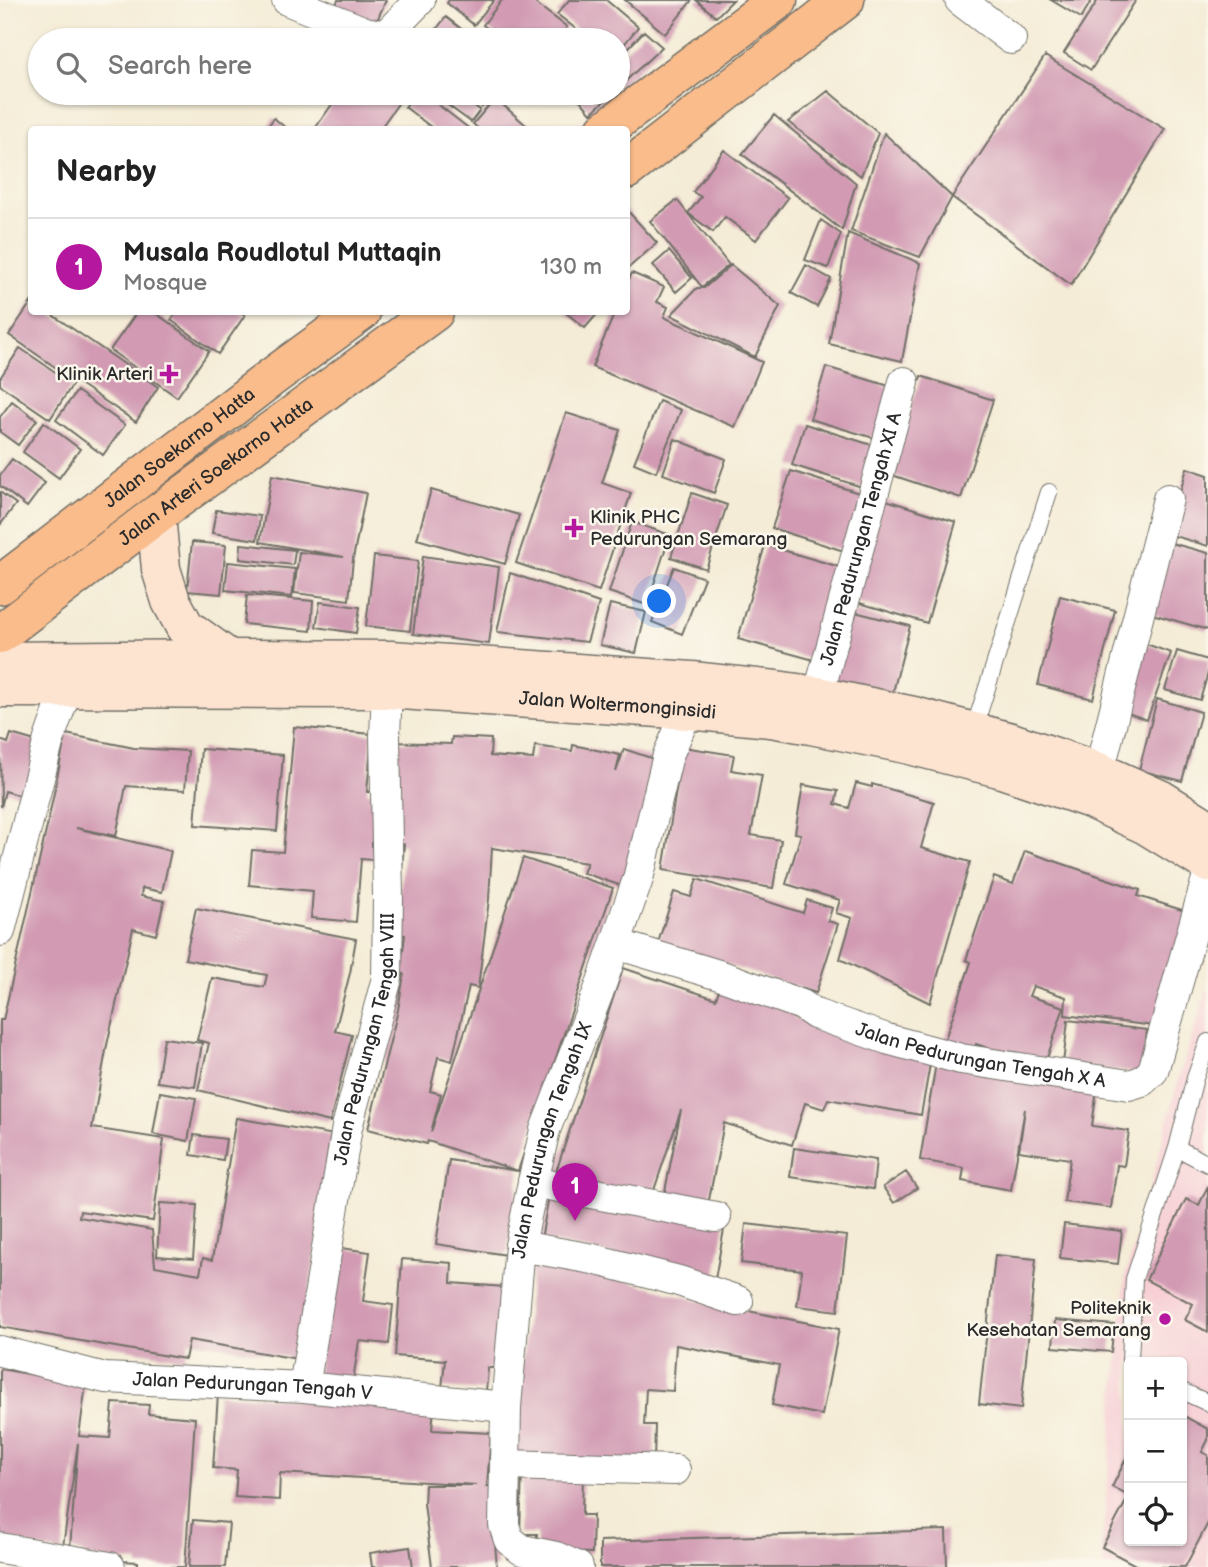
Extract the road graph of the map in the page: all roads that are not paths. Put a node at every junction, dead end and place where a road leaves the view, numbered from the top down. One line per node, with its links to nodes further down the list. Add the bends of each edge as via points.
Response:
1 (287, 0): 6 (street)
2 (420, 0): 7 (street)
3 (778, 0): 9 (main road)
4 (845, 0): 10 (main road)
5 (960, 0): 8 (street)
6 (355, 28)
7 (392, 28)
8 (1011, 39)
9 (611, 126)
10 (630, 167)
11 (357, 315): 17 (main road, Jalan Soekarno Hatta)
12 (430, 315): 16 (main road, Jalan Arteri Soekarno Hatta)
13 (904, 382): 25 (street, Jalan Pedurungan Tengah XI A)
14 (1049, 492): 26 (lane)
15 (1168, 499): 27 (street)
16 (156, 516): 18 (main road, Jalan Arteri Soekarno Hatta); 19 (main road, via 161,569 170,601 185,627)
17 (0, 585)
18 (0, 634)
19 (229, 659): 21 (main road, Jalan Woltermonginsidi); 24 (main road, Jalan Woltermonginsidi, via 391,660)
20 (0, 661): 21 (main road, Jalan Woltermonginsidi)
21 (69, 674): 22 (main road, Jalan Woltermonginsidi); 23 (main road, Jalan Woltermonginsidi); 31 (street)
22 (0, 688)
23 (387, 688): 24 (main road, Jalan Woltermonginsidi); 42 (street, Jalan Pedurungan Tengah VIII, via 387,978 347,1127)
24 (690, 695): 25 (main road, Jalan Woltermonginsidi, via 776,690); 29 (main road, Jalan Woltermonginsidi, via 771,718 906,744 999,768 1146,825); 32 (street, Jalan Pedurungan Tengah IX, via 668,755 638,879)
25 (818, 696): 26 (main road, Jalan Woltermonginsidi)
26 (972, 732): 27 (main road, Jalan Woltermonginsidi)
27 (1099, 772): 28 (main road, Jalan Woltermonginsidi, via 1160,799)
28 (1208, 828)
29 (1208, 863)
30 (1208, 875): 32 (street, Jalan Pedurungan Tengah X A, via 1153,1071 1129,1086 961,1059 887,1039 722,976)
31 (0, 931)
32 (615, 944): 36 (street, Jalan Pedurungan Tengah IX, via 545,1130)
33 (1208, 1042): 34 (lane)
34 (1177, 1148): 35 (lane); 41 (lane, via 1134,1279)
35 (1208, 1164)
36 (533, 1182): 37 (street); 38 (street, Jalan Pedurungan Tengah IX)
37 (716, 1217)
38 (520, 1246): 39 (street, via 593,1259); 45 (street, Jalan Pedurungan Tengah IX)
39 (738, 1301)
40 (0, 1351): 42 (street, Jalan Pedurungan Tengah V, via 105,1378)
41 (1130, 1357)
42 (304, 1387): 45 (street, Jalan Pedurungan Tengah V)
43 (1187, 1393): 44 (lane)
44 (1208, 1403)
45 (506, 1406): 46 (street, Jalan Pedurungan Tengah IX)
46 (506, 1465): 47 (street); 50 (street, Jalan Pedurungan Tengah IX, via 504,1525 509,1540 522,1550)
47 (675, 1470)
48 (0, 1548): 49 (street)
49 (110, 1567)
50 (578, 1567)

